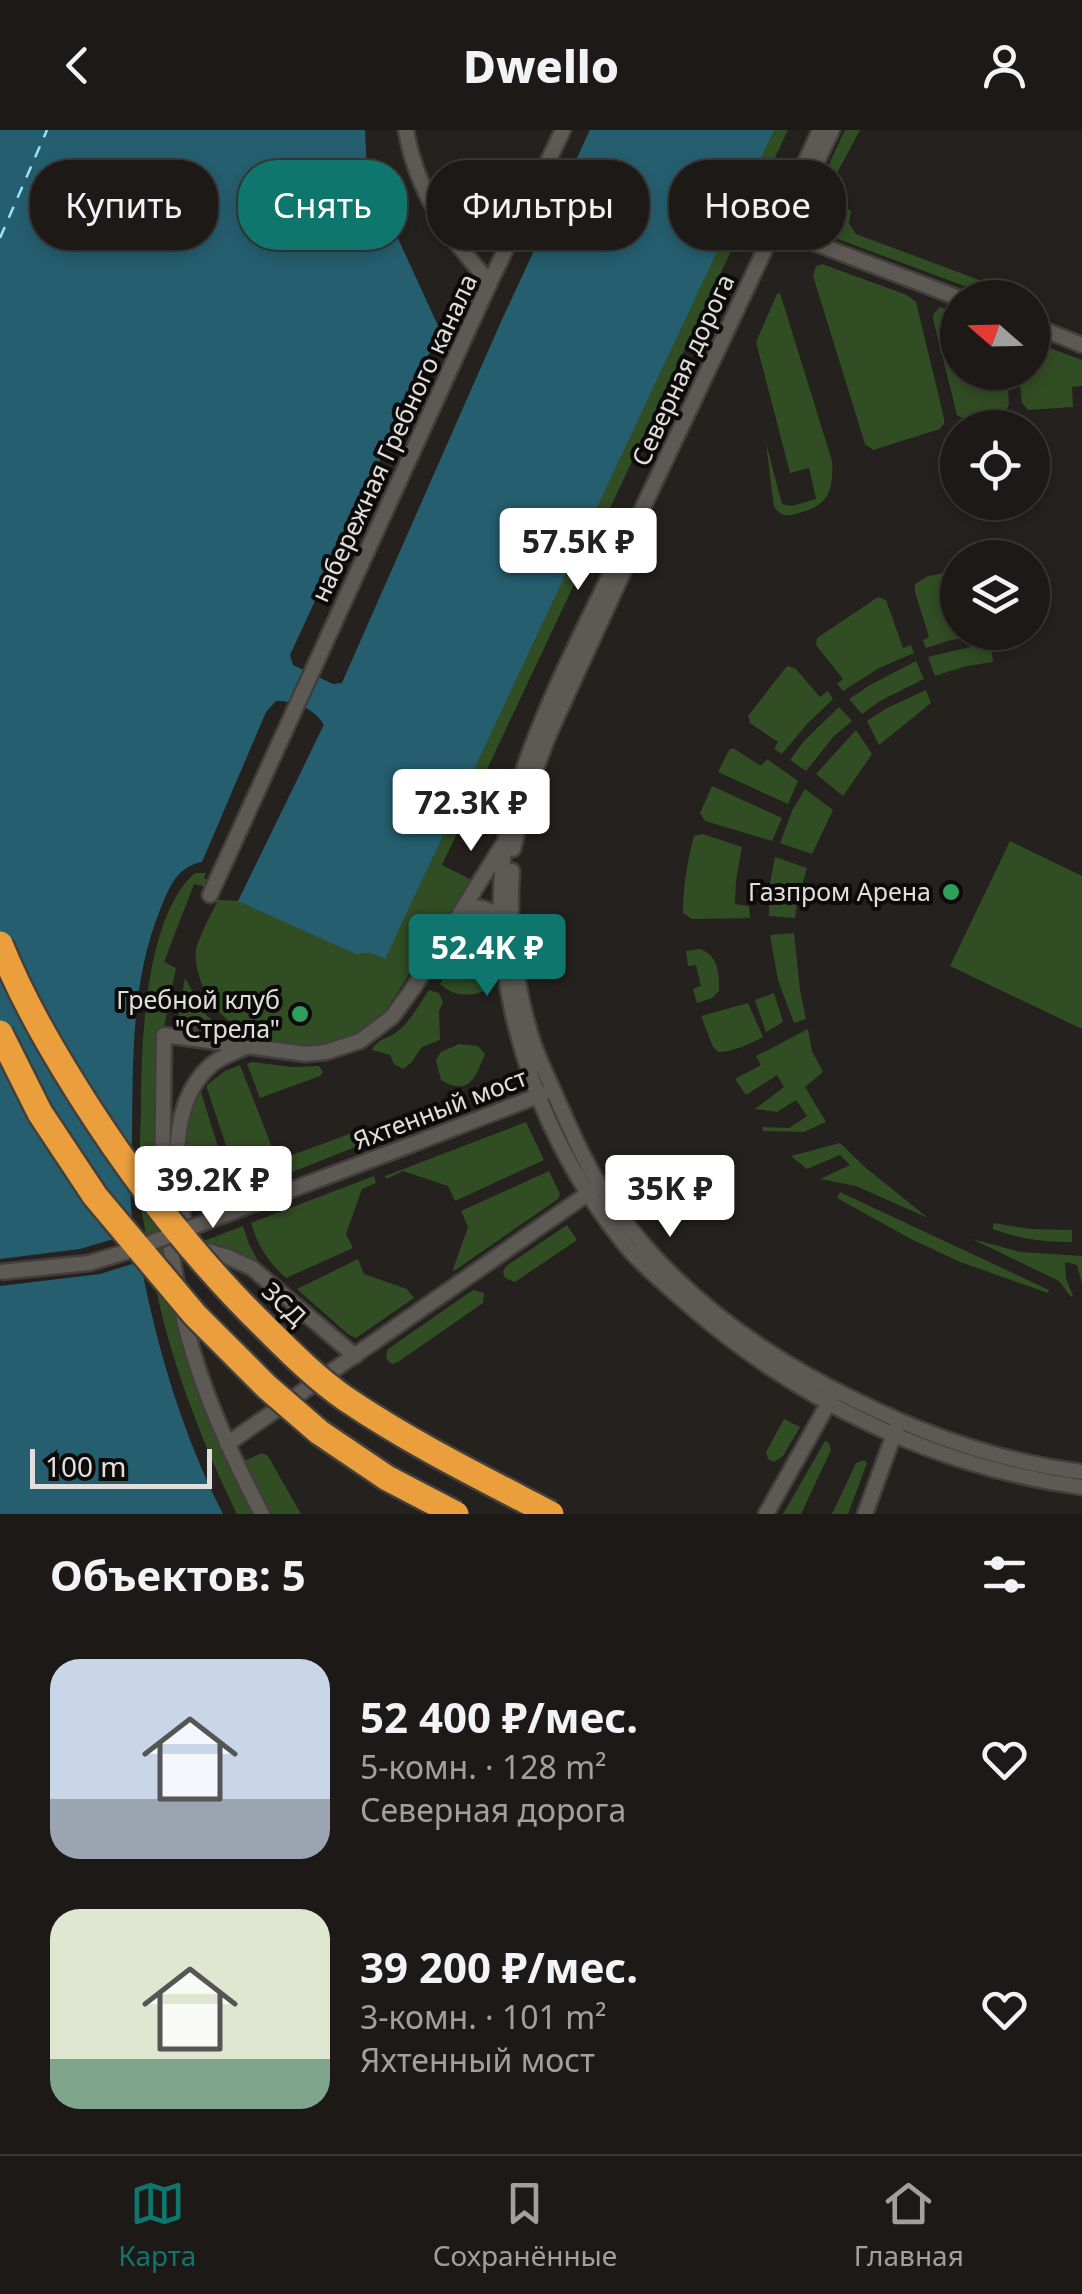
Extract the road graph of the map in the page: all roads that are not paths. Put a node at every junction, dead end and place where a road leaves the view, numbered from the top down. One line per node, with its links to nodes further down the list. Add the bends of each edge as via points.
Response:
1 (406, 130): 9 (street, via 428,200)
2 (562, 130): 9 (street, набережная Гребного канала)
3 (820, 130): 5 (street, Северная дорога)
4 (832, 130): 6 (street, Северная дорога)
5 (808, 160)
6 (816, 160)
7 (770, 250): 13 (street, Северная дорога, via 571,684)
8 (834, 250): 10 (street)
9 (490, 282): 14 (street, набережная Гребного канала)
10 (940, 291)
11 (1050, 332): 12 (street)
12 (1082, 345)
13 (510, 840): 15 (street); 16 (street, Северная дорога)
14 (210, 895)
15 (460, 914): 16 (street, via 483,906); 19 (street, via 392,1017 360,1040 306,1054)
16 (506, 917): 20 (street, Северная дорога, via 504,967 514,1024)
17 (0, 944): 31 (highway, ЗСД, bridge, via 44,1038 132,1174 223,1286 344,1398)
18 (0, 1033): 30 (highway, bridge, via 40,1114 95,1196 195,1315 319,1432)
19 (246, 1047): 23 (street, via 212,1064 190,1089 178,1130 182,1215 196,1248 252,1268); 26 (street, via 164,1035 162,1192 191,1347)
20 (546, 1093): 21 (street, Северная дорога); 22 (street, Яхтенный мост, bridge, via 126,1252)
21 (594, 1189): 23 (street); 24 (street, Северная дорога, via 630,1250 702,1318 763,1364)
22 (0, 1272)
23 (356, 1356): 26 (street)
24 (832, 1397): 25 (street, Северная дорога); 32 (street)
25 (896, 1428): 27 (street); 28 (street, via 949,1457); 33 (street)
26 (227, 1444): 29 (street)
27 (1082, 1472)
28 (1082, 1487)
29 (262, 1514)
30 (456, 1514)
31 (551, 1514)
32 (766, 1514)
33 (865, 1514)

